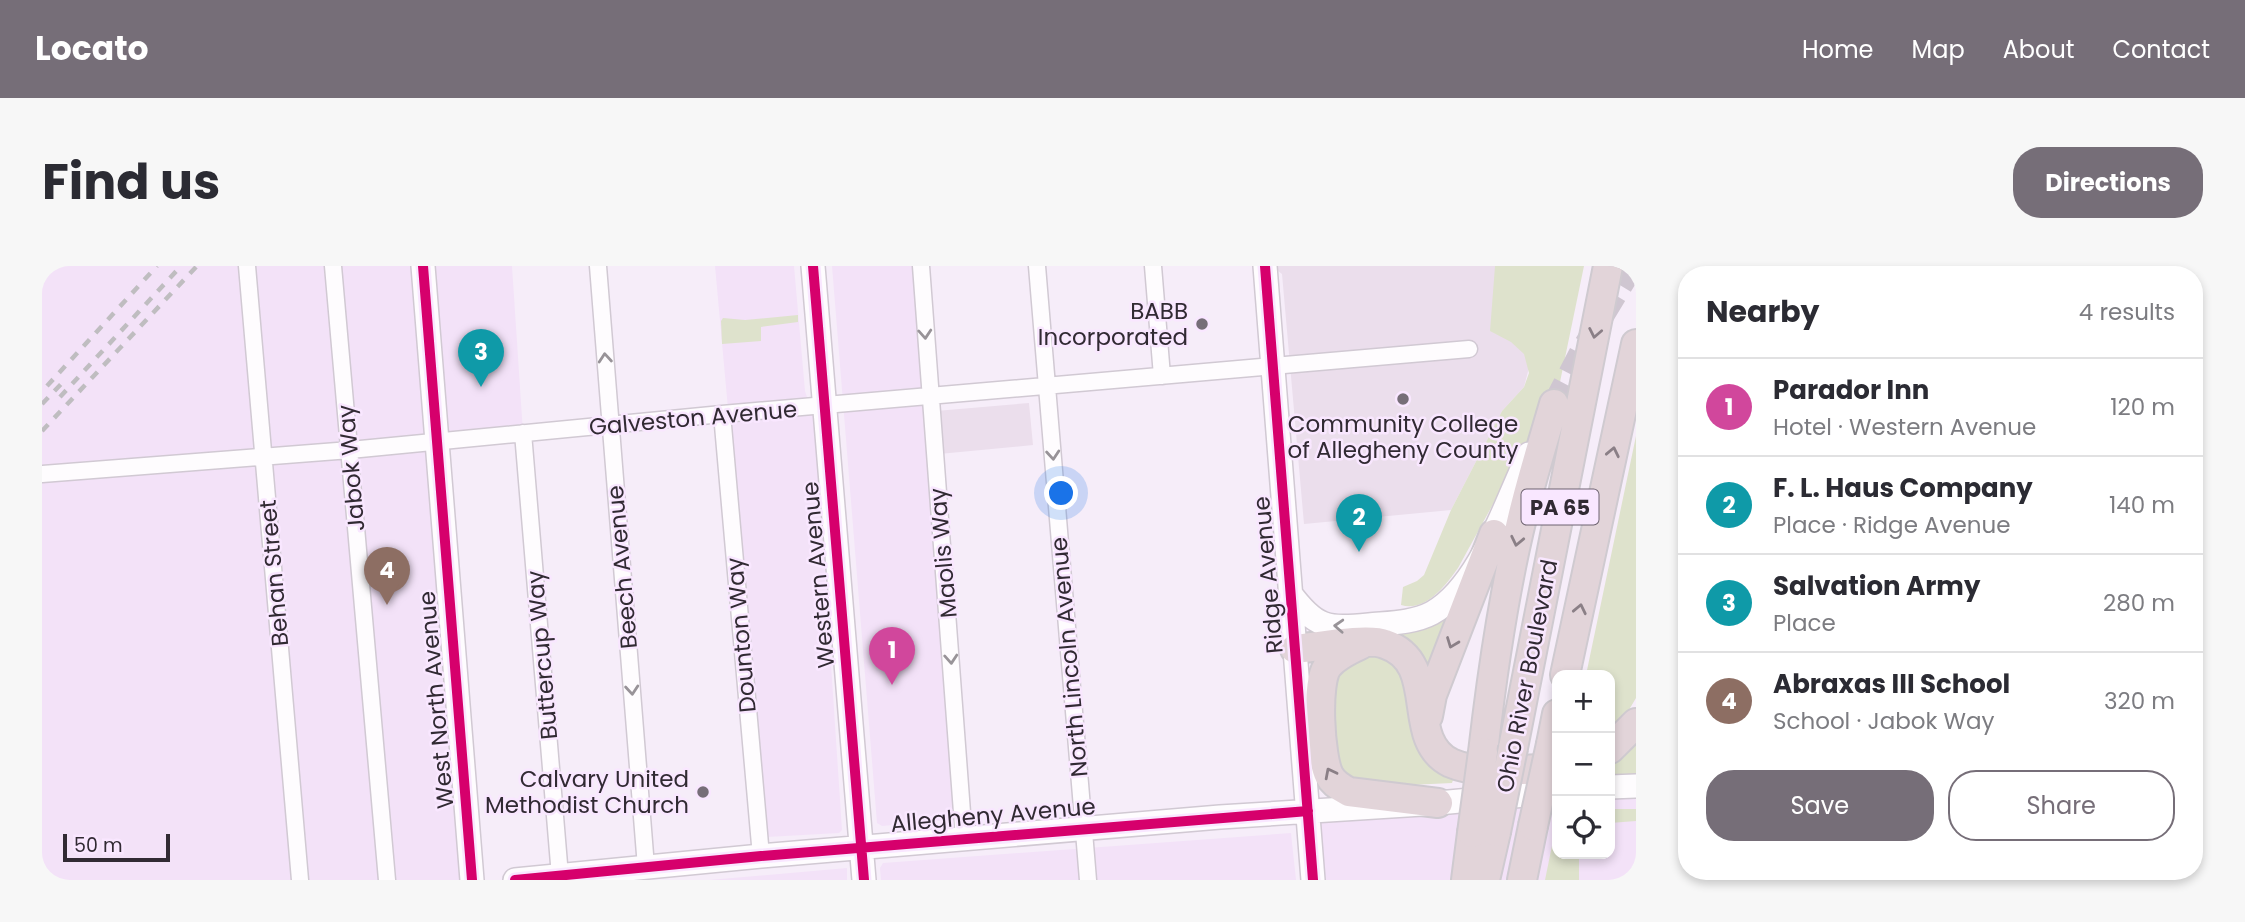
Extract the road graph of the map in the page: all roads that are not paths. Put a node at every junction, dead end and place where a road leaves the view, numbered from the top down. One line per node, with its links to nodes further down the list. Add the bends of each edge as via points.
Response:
1 (247, 266): 24 (street, Behan Street)
2 (333, 266): 23 (street, Jabok Way)
3 (423, 266): 22 (main road, West North Avenue)
4 (598, 266): 20 (street, Beech Avenue, one-way to 4)
5 (813, 266): 18 (main road, Western Avenue)
6 (921, 266): 16 (street, Maolis Way, one-way to 16)
7 (1037, 266): 15 (street, North Lincoln Avenue)
8 (1153, 266): 14 (street)
9 (1265, 266): 13 (main road, Ridge Avenue)
10 (1608, 266): 42 (highway, Ohio River Boulevard / PA 65, one-way to 42, bridge, via 1513,748)
11 (1636, 344): 30 (highway, Ohio River Boulevard / PA 65, one-way to 11)
12 (1469, 349): 13 (street, Galveston Avenue)
13 (1273, 366): 14 (street, Galveston Avenue); 27 (main road, Ridge Avenue)
14 (1162, 376): 15 (street, Galveston Avenue)
15 (1047, 387): 16 (street, Galveston Avenue); 41 (street, North Lincoln Avenue, one-way to 41)
16 (930, 397): 18 (street, Galveston Avenue); 43 (street, Maolis Way, one-way to 43)
17 (1554, 404): 26 (main road); 42 (highway, one-way to 42, bridge, via 1522,519 1496,653 1483,752)
18 (824, 406): 19 (street, Galveston Avenue); 44 (main road, Western Avenue)
19 (722, 414): 20 (street, Galveston Avenue); 45 (street, Dounton Way)
20 (611, 426): 21 (street, Galveston Avenue); 46 (street, Beech Avenue, one-way to 46)
21 (523, 433): 22 (street, Galveston Avenue); 47 (street, Buttercup Way)
22 (437, 441): 23 (street, Galveston Avenue); 50 (main road, West North Avenue)
23 (349, 450): 24 (street, Galveston Avenue); 49 (street, Jabok Way)
24 (264, 457): 25 (street, Galveston Avenue); 48 (street, Behan Street)
25 (42, 474)
26 (1494, 534): 27 (main road, one-way to 27, via 1459,591 1419,618 1328,625 1308,615); 32 (highway, one-way to 32, via 1432,695)
27 (1290, 593): 29 (main road, Ridge Avenue)
28 (1368, 642): 29 (highway); 32 (highway, via 1385,644 1415,669); 39 (highway, one-way to 28, via 1349,792 1329,775 1323,753 1322,675 1344,652)
29 (1295, 649): 40 (main road, Ridge Avenue)
30 (1566, 670)
31 (1636, 723): 33 (highway)
32 (1428, 736): 34 (highway, via 1449,762 1466,768)
33 (1615, 744)
34 (1552, 756)
35 (1552, 763): 57 (highway, Ohio River Boulevard, bridge)
36 (1636, 786): 37 (main road)
37 (1615, 787)
38 (1552, 792): 39 (main road, Allegheny Avenue)
39 (1438, 803): 40 (main road, Allegheny Avenue)
40 (1308, 811): 41 (main road, Allegheny Avenue); 54 (main road, Ridge Avenue)
41 (1083, 829): 43 (main road, Allegheny Avenue); 53 (street, North Lincoln Avenue)
42 (1484, 832): 55 (highway); 56 (highway, Ohio River Boulevard / PA 65)
43 (964, 839): 44 (main road, Allegheny Avenue)
44 (862, 847): 45 (main road, Allegheny Avenue); 52 (main road, Western Avenue)
45 (761, 856): 46 (main road, Allegheny Avenue)
46 (656, 871): 47 (main road, Allegheny Avenue)
47 (572, 877): 51 (main road, Allegheny Avenue)
48 (300, 880)
49 (387, 880)
50 (472, 880)
51 (515, 880)
52 (864, 880)
53 (1088, 880)
54 (1313, 880)
55 (1466, 880)
56 (1485, 880)
57 (1522, 880)

